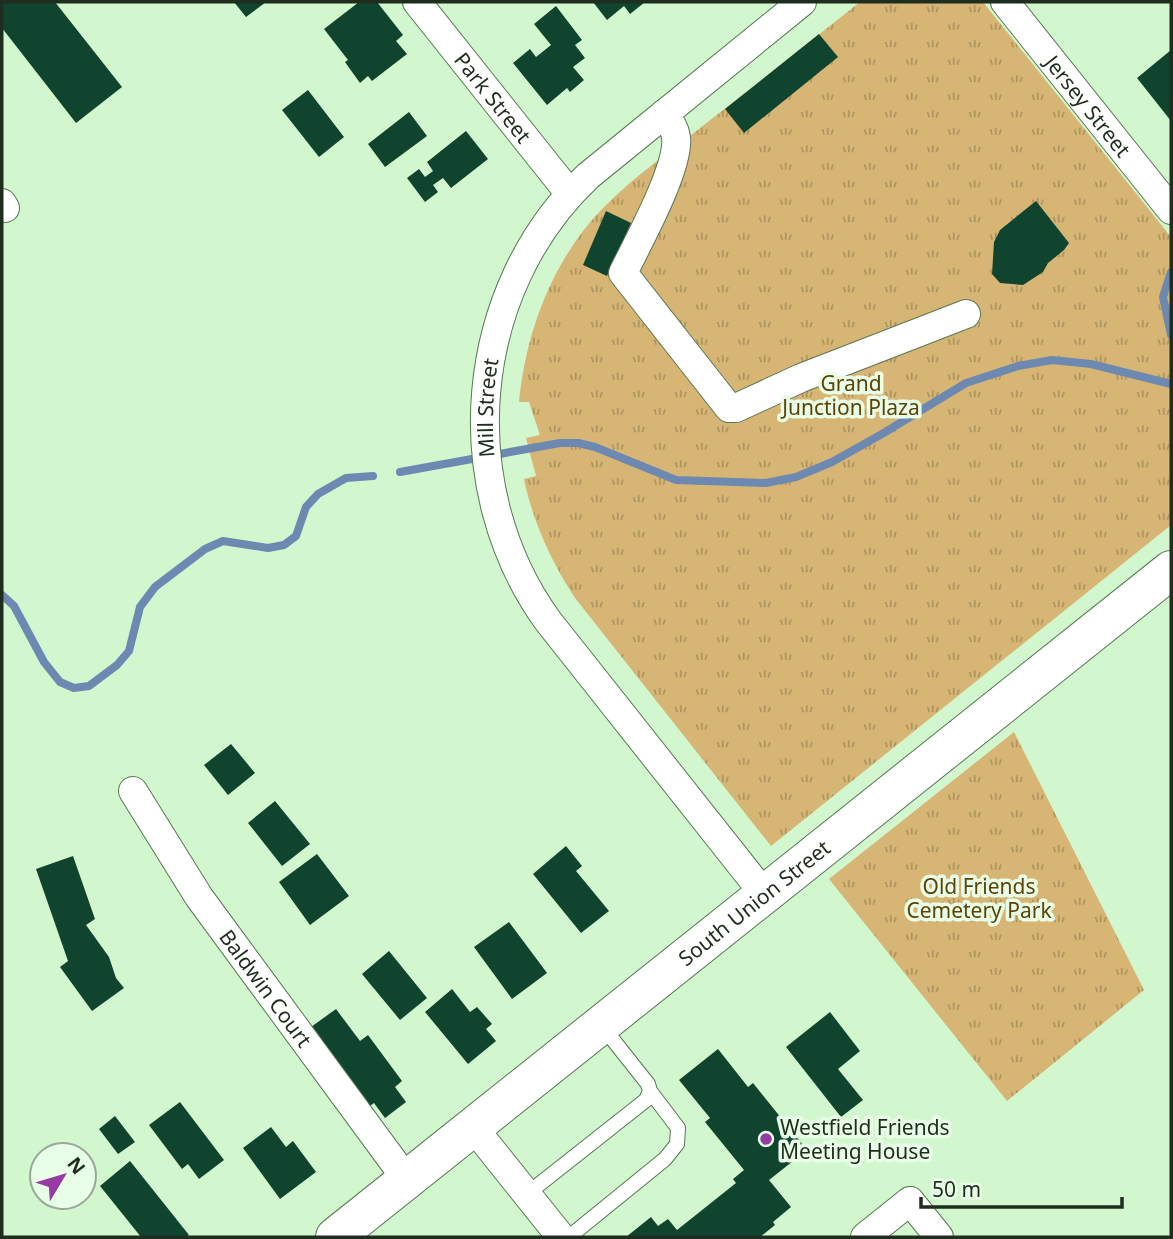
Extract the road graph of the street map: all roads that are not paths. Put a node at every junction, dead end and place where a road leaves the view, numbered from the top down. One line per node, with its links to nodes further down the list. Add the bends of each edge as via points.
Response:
1 (417, 2): 5 (street, Park Street)
2 (802, 2): 4 (street, Mill Street)
3 (1005, 2): 6 (street, Jersey Street)
4 (664, 114): 5 (street, Mill Street); 7 (street, via 676,137 673,161 623,274 729,408)
5 (570, 194): 10 (street, Mill Street, via 539,236 512,286 498,325 486,386 485,444 493,499 510,552 541,611)
6 (1171, 210)
7 (966, 314)
8 (1171, 570): 10 (street, South Union Street)
9 (133, 791): 14 (street, Baldwin Court, via 199,897)
10 (765, 895): 11 (street, South Union Street)
11 (602, 1026): 12 (lane); 13 (street, South Union Street)
12 (650, 1091): 15 (lane, via 646,1100); 18 (lane, via 678,1128 677,1144 665,1159)
13 (473, 1127): 14 (street, South Union Street); 15 (street)
14 (407, 1180): 16 (street, South Union Street)
15 (527, 1194): 17 (street)
16 (335, 1237)
17 (561, 1237)
18 (569, 1237)
19 (865, 1237): 20 (street, via 910,1201)
20 (939, 1237)

